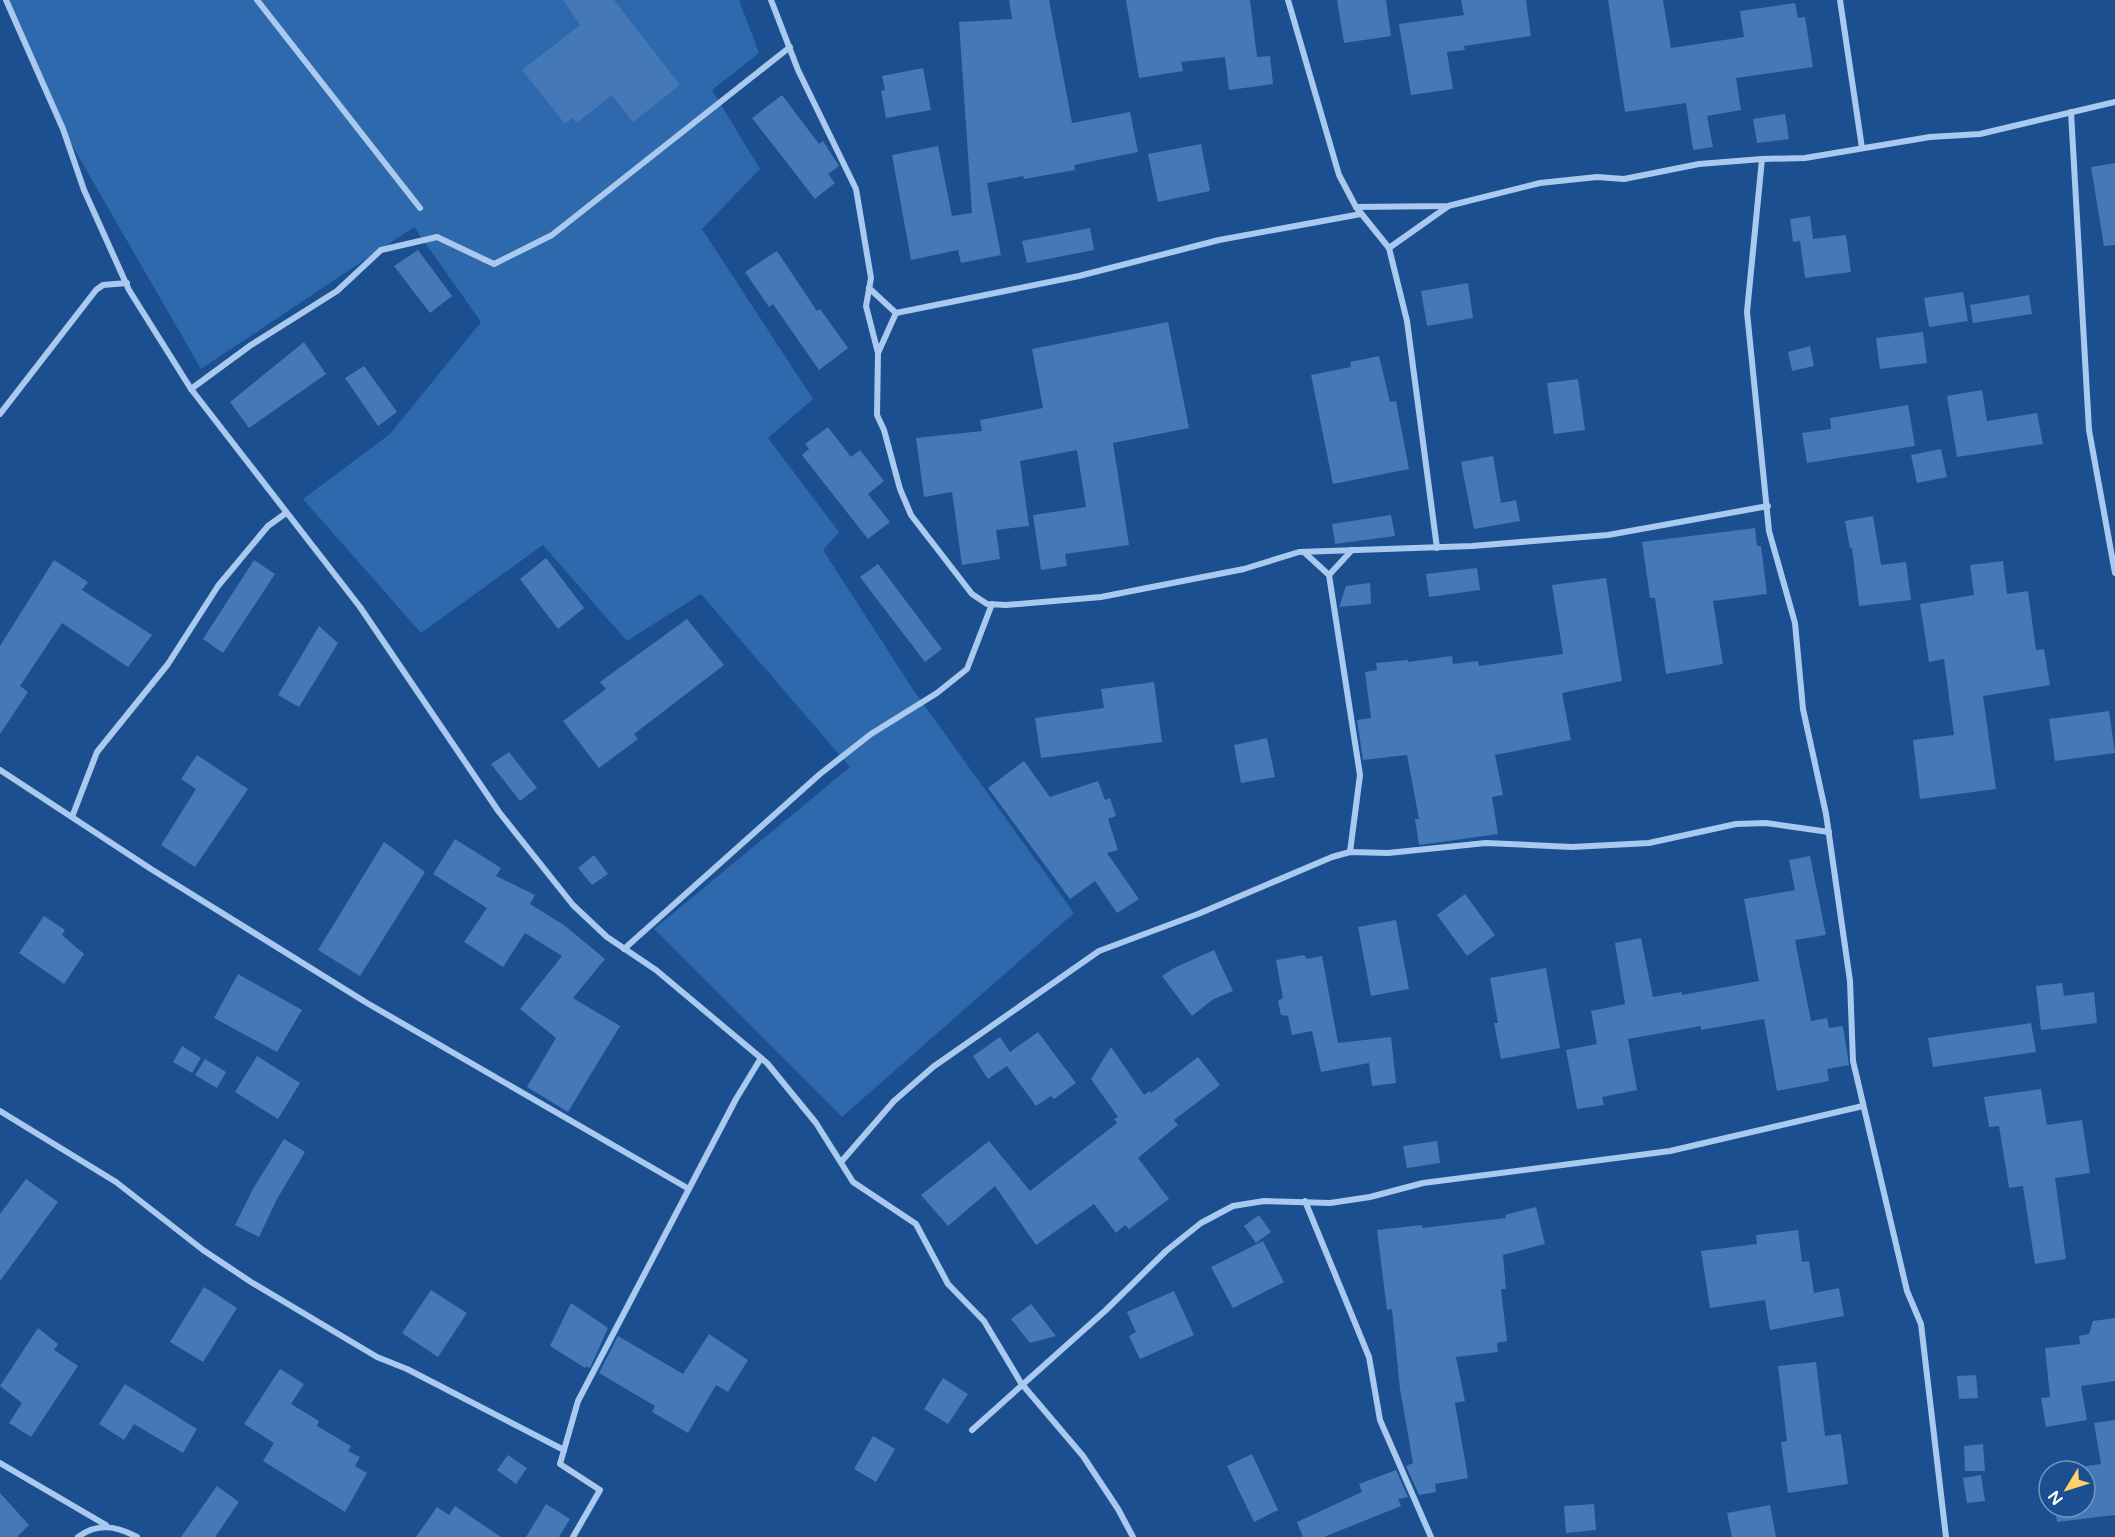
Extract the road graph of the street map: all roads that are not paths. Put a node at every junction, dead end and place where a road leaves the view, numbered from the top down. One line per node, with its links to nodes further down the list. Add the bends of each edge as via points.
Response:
1 (6, 0): 16 (street)
2 (257, 0): 13 (street)
3 (771, 0): 6 (street)
4 (1288, 0): 12 (street, via 1339,175)
5 (1840, 0): 9 (street)
6 (790, 47): 17 (street, via 856,189 871,278); 20 (street, via 552,235 494,264 437,237 381,250 337,291 251,345)
7 (2115, 102): 8 (street)
8 (2071, 112): 9 (street, via 1980,134); 27 (street, via 2090,430)
9 (1862, 148): 10 (street, via 1805,158)
10 (1762, 159): 11 (street, via 1699,164 1624,179 1597,177 1540,183); 22 (street, via 1747,312)
11 (1448, 206): 12 (street); 15 (street)
12 (1356, 207): 14 (street)
13 (420, 208)
14 (1361, 214): 15 (street); 18 (street, via 1219,240 1079,276)
15 (1389, 248): 24 (street, via 1407,321)
16 (127, 283): 20 (street); 21 (street, via 103,285 96,290)
17 (869, 288): 18 (street); 19 (street, via 866,306)
18 (896, 313): 19 (street)
19 (878, 353): 29 (street, via 877,415 911,515 972,594)
20 (191, 389): 23 (street)
21 (0, 414)
22 (1768, 506): 24 (street, via 1608,535); 32 (street, via 1769,531 1795,623 1803,709)
23 (286, 513): 31 (street, via 268,526 218,586 168,664 97,752); 34 (street, via 360,607 499,812 573,905)
24 (1437, 548): 25 (street)
25 (1352, 550): 26 (street); 28 (street)
26 (1304, 552): 28 (street); 29 (street, via 1244,569 1101,597)
27 (2115, 573)
28 (1329, 574): 33 (street, via 1360,775)
29 (992, 604): 34 (street, via 967,669 820,774)
30 (0, 770): 31 (street)
31 (72, 817): 39 (street, via 367,1002)
32 (1829, 832): 33 (street, via 1766,823 1736,824 1648,843 1572,847 1486,843 1388,853); 36 (street, via 1850,981 1853,1061)
33 (1350, 852): 38 (street, via 1099,951 933,1067 894,1101)
34 (624, 949): 35 (street, via 656,970)
35 (761, 1058): 38 (street, via 816,1123); 39 (street)
36 (1863, 1106): 40 (street, via 1670,1151 1423,1183 1330,1203); 51 (street, via 1907,1292 1921,1324)
37 (0, 1112): 43 (street, via 116,1182 251,1282 377,1357)
38 (841, 1162): 41 (street, via 853,1182 916,1224 948,1284 984,1321)
39 (689, 1189): 43 (street, via 578,1401)
40 (1305, 1201): 41 (street, via 1264,1200 1233,1206 1201,1223); 50 (street, via 1369,1357 1380,1420)
41 (1021, 1383): 42 (street); 49 (street, via 1083,1456)
42 (972, 1430)
43 (564, 1450): 48 (street, via 560,1464 600,1490)
44 (0, 1463): 45 (street)
45 (106, 1526): 46 (street, via 87,1530); 47 (street)
46 (78, 1537)
47 (137, 1537)
48 (573, 1537)
49 (1133, 1537)
50 (1431, 1537)
51 (1947, 1537)

